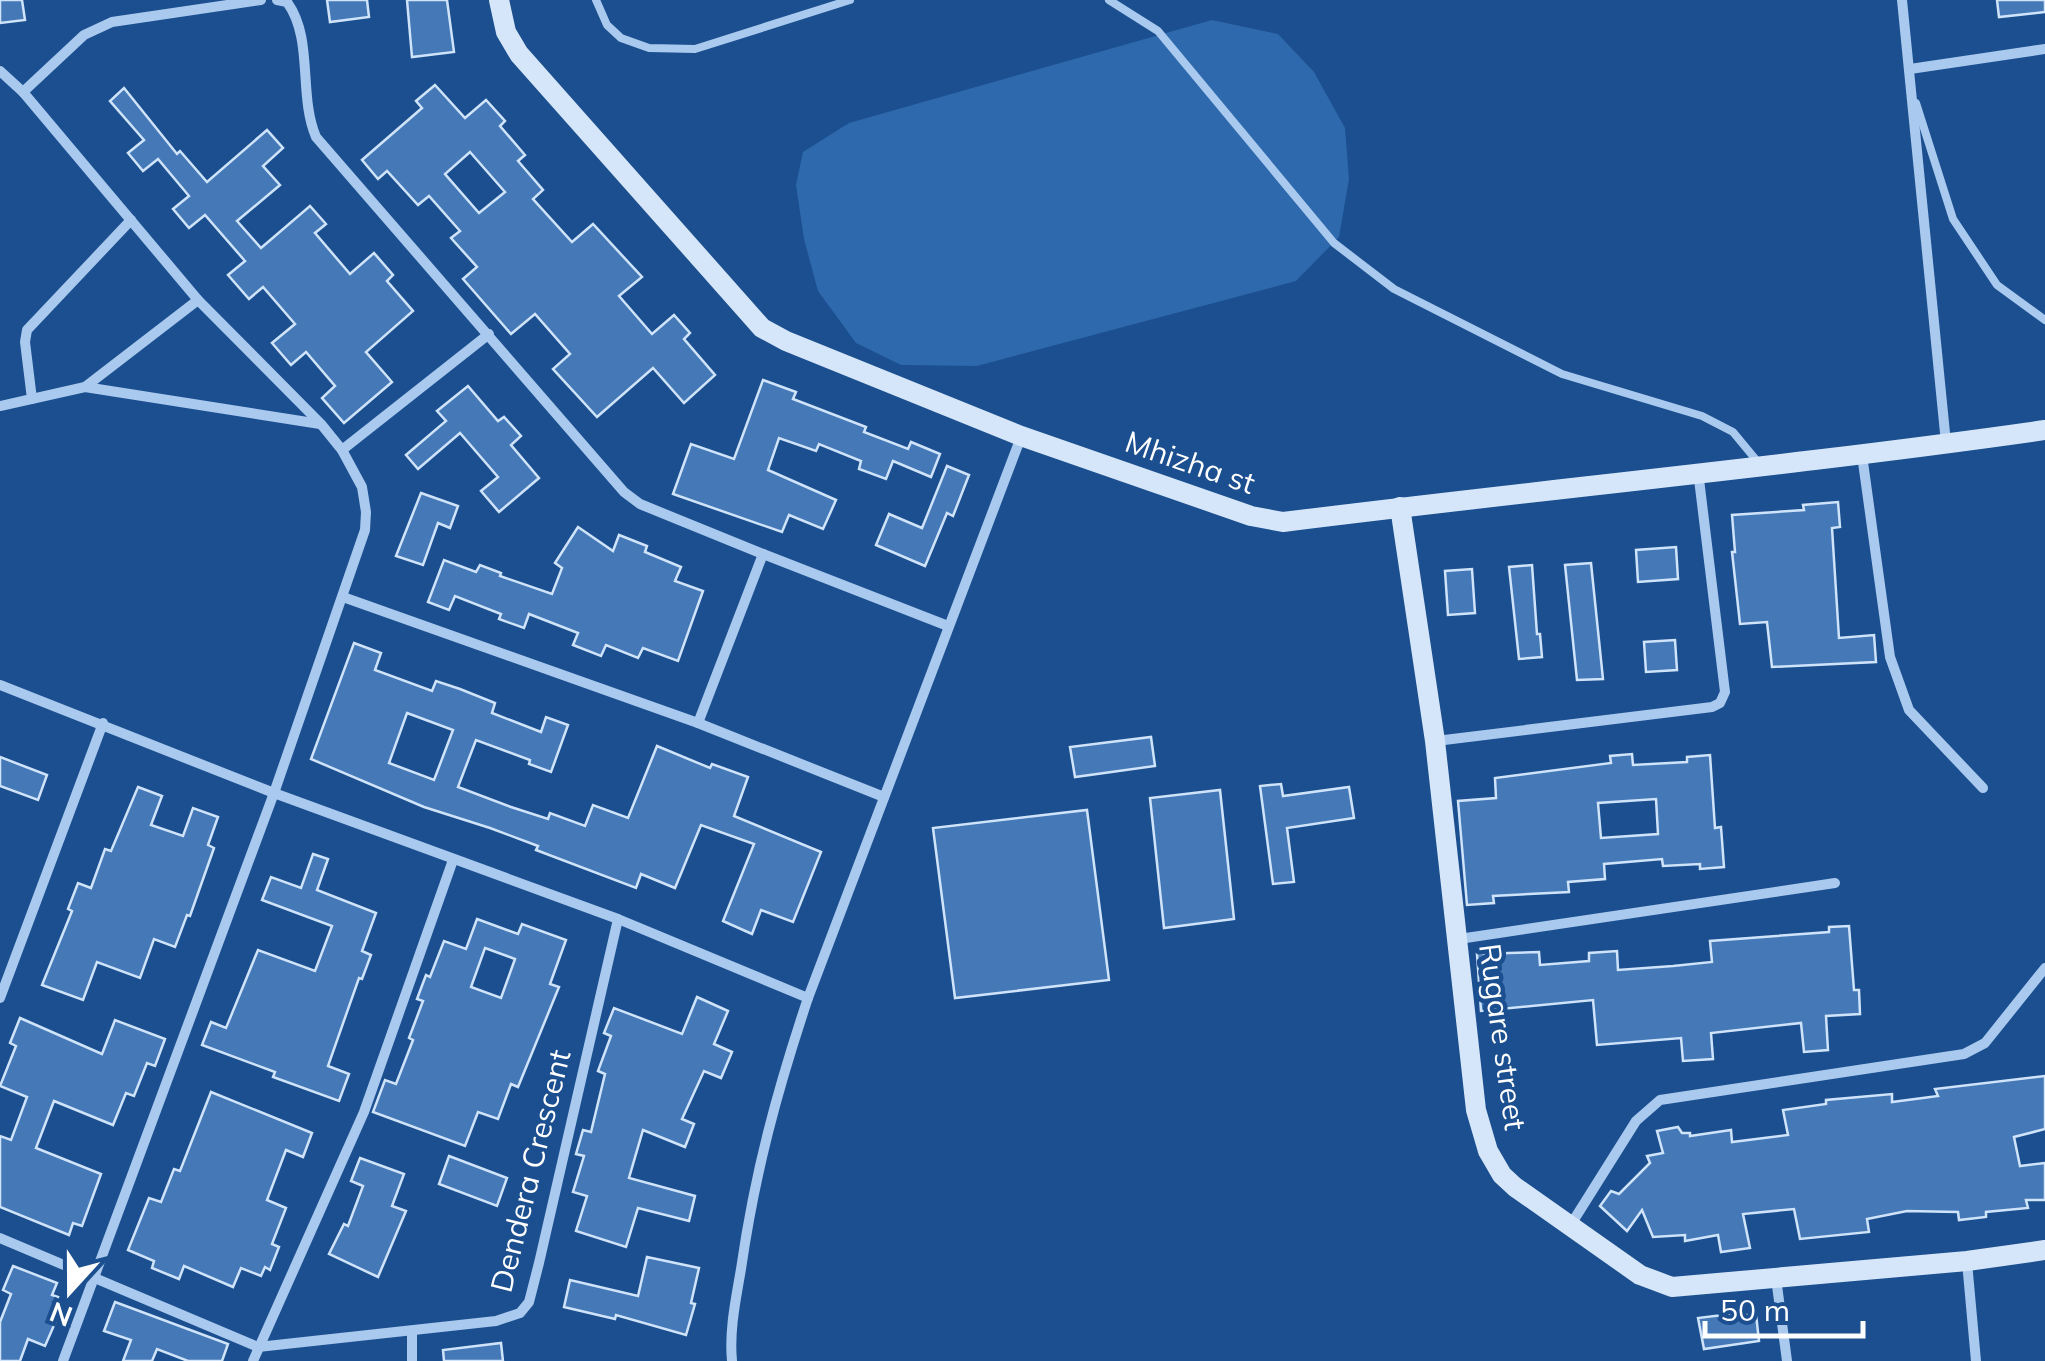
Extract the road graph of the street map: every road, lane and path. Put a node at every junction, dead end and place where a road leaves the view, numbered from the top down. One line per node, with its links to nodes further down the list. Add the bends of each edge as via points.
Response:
1 (261, 0): 11 (street, via 112,22 84,35)
2 (277, 0): 16 (street, via 298,17 308,118 316,137)
3 (499, 0): 22 (street, Mhizha st, via 518,54 762,328)
4 (596, 0): 5 (lane, via 620,38 649,48 695,49)
5 (850, 0)
6 (1109, 0): 26 (lane, via 1158,31 1334,243 1394,289 1562,374 1702,416 1733,432)
7 (1902, 0): 9 (street)
8 (2045, 49): 9 (street)
9 (1910, 69): 12 (street)
10 (0, 71): 11 (street)
11 (23, 92): 13 (street)
12 (1912, 92): 15 (lane, via 1952,219 1997,285); 23 (street)
13 (131, 220): 14 (street); 18 (street, via 27,330)
14 (198, 300): 17 (street); 20 (street)
15 (2045, 320)
16 (489, 334): 24 (street); 29 (street, via 624,492)
17 (85, 387): 18 (street); 20 (street)
18 (32, 399): 19 (street)
19 (0, 406)
20 (321, 424): 24 (street)
21 (2045, 430): 23 (street, Mhizha st)
22 (1022, 436): 28 (street, Mhizha st, via 1251,516 1283,522); 31 (street)
23 (1946, 444): 25 (street, Mhizha st)
24 (342, 450): 30 (street, via 362,487 366,512)
25 (1862, 455): 26 (street, Mhizha st); 36 (street, via 1890,658 1910,710)
26 (1760, 465): 27 (street, Mhizha st)
27 (1698, 471): 28 (street, Mhizha st); 35 (street, via 1724,692 1720,703)
28 (1400, 507): 35 (street, Rugare street)
29 (763, 554): 31 (street); 33 (street)
30 (343, 596): 33 (street); 37 (street)
31 (948, 626): 38 (street)
32 (0, 685): 34 (street)
33 (698, 723): 38 (street)
34 (103, 724): 37 (street); 44 (street)
35 (1435, 741): 42 (street, Rugare street)
36 (1983, 788)
37 (274, 793): 39 (street); 50 (street)
38 (884, 797): 45 (street)
39 (453, 860): 41 (street); 53 (street, via 364,1112)
40 (1835, 883): 42 (street)
41 (618, 919): 45 (street); 52 (street, Dendera Crescent, via 528,1302 496,1321)
42 (1458, 939): 46 (street, Rugare street, via 1482,1139 1502,1175)
43 (2045, 968): 46 (street, via 1985,1043 1964,1054 1653,1104)
44 (0, 998)
45 (808, 998): 57 (street, via 752,1188)
46 (1570, 1226): 51 (street, Rugare street, via 1658,1284)
47 (0, 1238): 50 (street, Dendera Crescent)
48 (2045, 1250): 49 (street, Rugare street)
49 (1967, 1261): 51 (street, Rugare street); 59 (street)
50 (97, 1276): 53 (street, Dendera Crescent); 54 (street)
51 (1776, 1278): 58 (street)
52 (412, 1331): 53 (street, Dendera Crescent); 56 (street)
53 (258, 1347): 55 (street)
54 (64, 1361)
55 (252, 1361)
56 (412, 1361)
57 (732, 1361)
58 (1787, 1361)
59 (1976, 1361)

